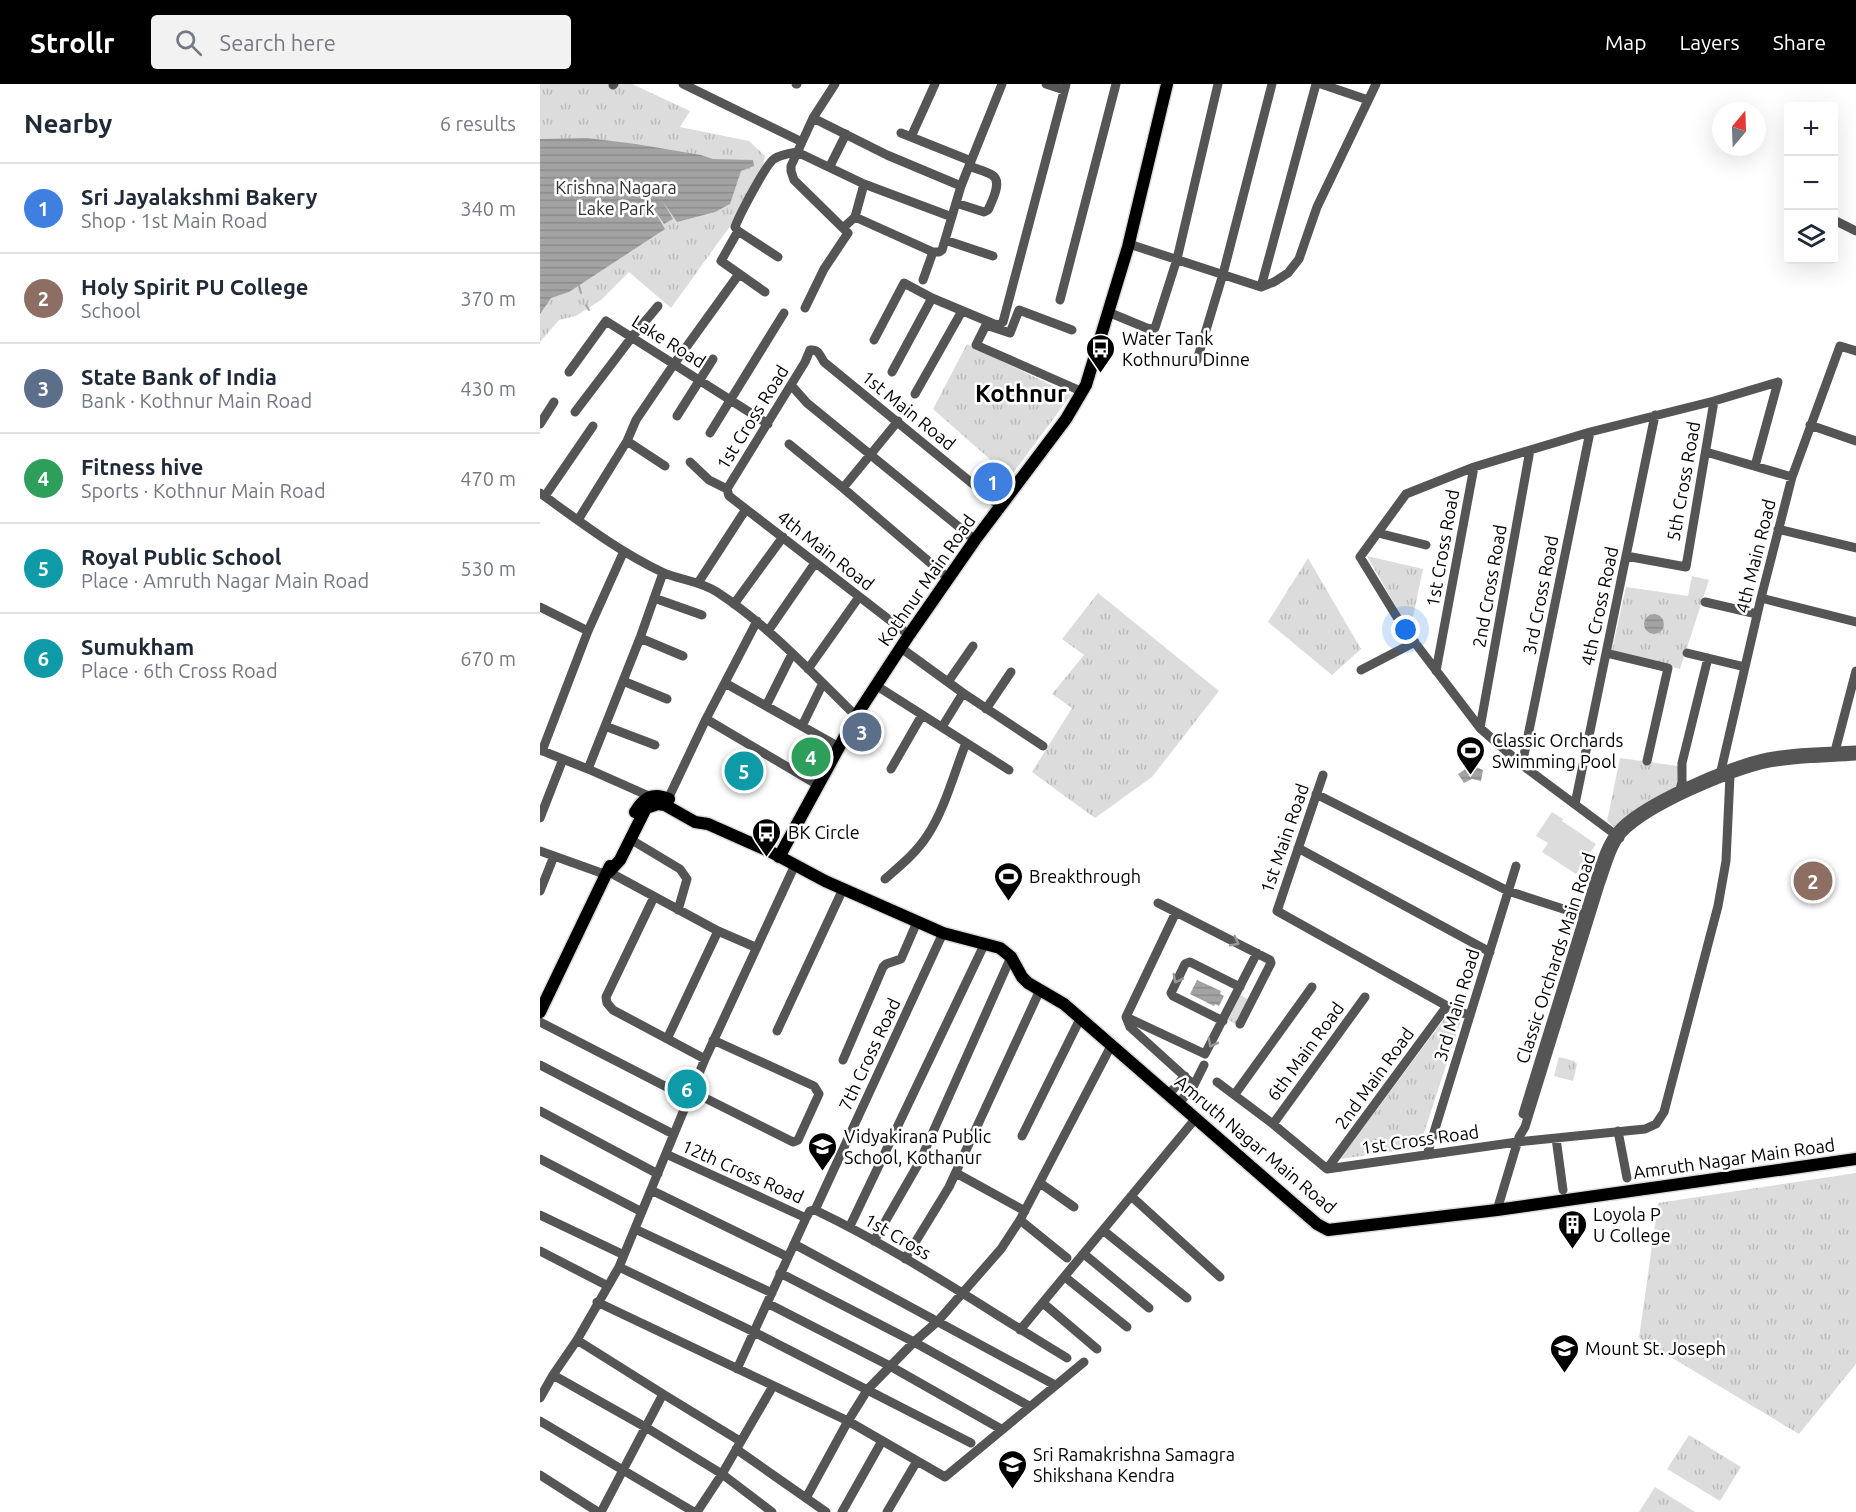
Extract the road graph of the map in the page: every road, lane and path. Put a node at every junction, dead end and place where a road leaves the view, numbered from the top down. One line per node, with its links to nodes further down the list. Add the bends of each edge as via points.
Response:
1 (683, 84): 19 (street)
2 (835, 84): 15 (street)
3 (935, 84): 18 (street)
4 (1002, 84): 21 (street)
5 (1046, 84): 13 (street)
6 (1116, 84): 44 (street)
7 (1167, 84): 33 (main road, Kothnur Main Road)
8 (1218, 84): 37 (street)
9 (1272, 84): 39 (street)
10 (1316, 84): 41 (street)
11 (1321, 84): 14 (street)
12 (1376, 84): 14 (street)
13 (1065, 87): 47 (street, via 1003,322 994,324)
14 (1368, 100): 41 (street, via 1317,207 1299,259 1288,273)
15 (813, 118): 17 (street); 19 (street)
16 (901, 133): 18 (street)
17 (846, 134): 22 (street); 24 (street)
18 (911, 137): 21 (street)
19 (802, 142): 20 (street)
20 (794, 153): 22 (street); 29 (street, via 794,180); 30 (street, via 772,160 742,209 735,225)
21 (970, 164): 24 (street); 25 (street, via 997,179 992,201 984,212)
22 (830, 166): 23 (street)
23 (864, 184): 26 (street); 27 (street)
24 (961, 186): 25 (street)
25 (956, 203): 27 (street)
26 (855, 217): 29 (street); 34 (street)
27 (952, 217): 32 (street)
28 (1838, 222): 31 (street)
29 (843, 227): 46 (street, via 848,233 846,238 824,269)
30 (738, 231): 36 (street); 38 (street, via 722,261)
31 (1856, 231)
32 (945, 240): 34 (street, via 942,250); 35 (street)
33 (1129, 244): 37 (street); 48 (main road, Kothnur Main Road)
34 (933, 252): 40 (street)
35 (993, 256)
36 (778, 257)
37 (1177, 259): 39 (street); 48 (street, via 1155,328)
38 (739, 274): 42 (street); 57 (street)
39 (1223, 274): 41 (street); 55 (street)
40 (923, 280)
41 (1261, 287)
42 (765, 292)
43 (932, 298): 47 (street); 52 (street, via 904,283); 59 (street)
44 (1060, 300)
45 (658, 306): 51 (street)
46 (806, 308)
47 (962, 311): 63 (street)
48 (1108, 312): 62 (main road, Kothnur Main Road)
49 (784, 313): 64 (street)
50 (1072, 330): 62 (street, via 1019,310 1010,333 986,325 976,345)
51 (632, 337): 57 (street, Lake Road); 58 (street, Lake Road, via 606,321); 67 (street)
52 (874, 340)
53 (1856, 351): 73 (street, 4th Main Road, via 1840,346)
54 (713, 359): 60 (street)
55 (1197, 360)
56 (824, 362): 61 (street, 1st Cross Road, via 818,351 810,350); 70 (street, 1st Main Road)
57 (674, 364): 60 (street, Lake Road); 77 (street, via 632,427)
58 (569, 372)
59 (892, 372)
60 (699, 380): 64 (street, Lake Road); 68 (street)
61 (791, 385): 72 (street, 1st Cross Road); 82 (street, via 807,403)
62 (1083, 392): 91 (main road, Kothnur Main Road)
63 (915, 394)
64 (730, 400): 72 (street, Lake Road); 76 (street)
65 (1714, 401): 69 (street); 81 (street, 5th Cross Road); 85 (street, via 1778,382)
66 (554, 402): 71 (street)
67 (575, 412)
68 (677, 416)
69 (1655, 416): 75 (street); 101 (street, 4th Cross Road)
70 (898, 421): 82 (street); 91 (street, 1st Main Road)
71 (540, 423)
72 (768, 424): 89 (street, 1st Cross Road)
73 (1810, 425): 78 (street); 87 (street, 4th Main Road)
74 (593, 426): 90 (street)
75 (1590, 432): 80 (street); 160 (street, 3rd Cross Road)
76 (710, 434)
77 (627, 441): 84 (street); 93 (street)
78 (1856, 441)
79 (789, 444): 88 (street)
80 (1530, 450): 86 (street); 149 (street, 2nd Cross Road)
81 (1706, 452): 85 (street); 101 (street, 5th Cross Road, via 1686,567)
82 (871, 455): 88 (street); 97 (street)
83 (690, 462): 89 (street, 4th Main Road, via 709,480)
84 (665, 466)
85 (1755, 466): 87 (street)
86 (1474, 467): 95 (street, via 1406,494); 131 (street, 1st Cross Road)
87 (1792, 477): 94 (street, 4th Main Road)
88 (843, 488): 104 (street)
89 (727, 489): 92 (street, 4th Main Road, via 729,496)
90 (542, 494): 93 (street)
91 (1001, 507): 97 (main road, Kothnur Main Road)
92 (746, 509): 96 (street, 4th Main Road); 105 (street)
93 (578, 520): 100 (street)
94 (1778, 529): 99 (street); 108 (street, 4th Main Road)
95 (1378, 533): 98 (street); 120 (street, via 1360,556)
96 (783, 537): 102 (street, 4th Main Road); 110 (street)
97 (975, 540): 104 (main road, Kothnur Main Road)
98 (1426, 545)
99 (1856, 548)
100 (624, 551): 103 (street); 116 (street)
101 (1626, 556): 123 (street, 4th Cross Road)
102 (815, 563): 106 (street, 4th Main Road); 117 (street)
103 (663, 573): 105 (street); 107 (street)
104 (948, 578): 118 (main road, Kothnur Main Road)
105 (698, 583): 110 (street)
106 (859, 597): 118 (street, 4th Main Road); 129 (street)
107 (654, 598): 113 (street); 119 (street)
108 (1761, 598): 112 (street, 4th Main Road); 115 (street)
109 (1706, 602): 112 (street)
110 (734, 604): 114 (street)
111 (540, 607): 116 (street)
112 (1757, 614): 128 (street, 4th Main Road)
113 (702, 615)
114 (757, 621): 117 (street); 136 (street)
115 (1856, 622)
116 (588, 631): 155 (street)
117 (768, 631): 125 (street)
118 (909, 635): 122 (main road, Kothnur Main Road)
119 (640, 638): 126 (street); 134 (street)
120 (1415, 642): 130 (street); 131 (street)
121 (974, 646): 135 (street)
122 (901, 648): 135 (street); 138 (main road, Kothnur Main Road)
123 (1606, 653): 159 (street, via 1668,668); 171 (street, 4th Cross Road)
124 (1687, 653): 127 (street)
125 (792, 654): 129 (street); 141 (street)
126 (683, 656)
127 (1708, 658): 128 (street); 168 (street)
128 (1745, 668): 165 (street, 4th Main Road)
129 (808, 669): 137 (street)
130 (1362, 670)
131 (1436, 671): 149 (street)
132 (1856, 671): 156 (street)
133 (1011, 672): 142 (street)
134 (623, 681): 140 (street); 146 (street)
135 (948, 682): 139 (street)
136 (725, 683): 141 (street); 145 (street)
137 (823, 684): 144 (street); 147 (street)
138 (877, 686): 143 (street); 144 (main road, Kothnur Main Road)
139 (963, 693): 142 (street); 148 (street)
140 (667, 699)
141 (766, 706): 147 (street)
142 (986, 709): 152 (street)
143 (922, 715): 148 (street); 162 (street)
144 (856, 716): 153 (main road, Kothnur Main Road)
145 (706, 719): 166 (street); 170 (street)
146 (605, 726): 151 (street); 161 (street)
147 (802, 726): 153 (street)
148 (942, 727): 150 (street)
149 (1480, 728): 160 (street)
150 (966, 742): 163 (street); 183 (street, via 935,824 913,853)
151 (655, 745)
152 (1044, 746)
153 (839, 747): 166 (main road, Kothnur Main Road)
154 (1856, 750): 156 (street, Classic Orchards Main Road)
155 (541, 751): 158 (street)
156 (1834, 755): 157 (street, Classic Orchards Main Road); 165 (street, Classic Orchards Main Road, via 1769,757 1744,763)
157 (1856, 756)
158 (563, 759): 161 (street); 172 (street)
159 (1647, 761)
160 (1522, 765): 171 (street)
161 (588, 769): 169 (street)
162 (891, 769)
163 (1009, 770)
164 (1323, 775): 167 (street, 1st Main Road)
165 (1723, 776): 168 (street, Classic Orchards Main Road); 229 (street, 4th Main Road, via 1726,861 1718,906 1664,1112)
166 (818, 785): 179 (main road, Kothnur Main Road)
167 (1316, 794): 176 (street, 1st Main Road); 186 (street)
168 (1678, 794): 174 (street, Classic Orchards Main Road, via 1641,811)
169 (649, 796): 170 (main road, Amruth Nagar Main Road); 182 (main road, Amruth Nagar Main Road, via 634,813)
170 (668, 799): 173 (main road, Amruth Nagar Main Road)
171 (1575, 804): 174 (street)
172 (540, 818)
173 (708, 824): 175 (main road, Amruth Nagar Main Road, via 658,804 646,808); 179 (main road, Amruth Nagar Main Road)
174 (1617, 836): 191 (street, Classic Orchards Main Road, via 1606,850)
175 (630, 839): 182 (main road, Amruth Nagar Main Road, via 620,860); 189 (street, via 680,869 687,879)
176 (1298, 848): 197 (street); 204 (street, 1st Main Road, via 1277,911)
177 (540, 851): 178 (street)
178 (554, 856): 182 (street); 185 (street)
179 (779, 857): 180 (main road, Amruth Nagar Main Road)
180 (795, 865): 184 (main road, Amruth Nagar Main Road); 196 (street)
181 (1516, 866): 186 (street, 3rd Main Road)
182 (608, 873): 187 (street); 205 (main road, Amruth Nagar Main Road)
183 (885, 879)
184 (843, 889): 192 (main road, Amruth Nagar Main Road); 212 (street)
185 (540, 891)
186 (1508, 891): 191 (street); 197 (street, 3rd Main Road)
187 (654, 897): 189 (street); 213 (street, via 606,997 613,1010)
188 (1158, 903): 190 (street)
189 (678, 910): 193 (street)
190 (1176, 912): 198 (street, one-way to 198); 207 (street)
191 (1587, 917): 234 (street, Classic Orchards Main Road)
192 (917, 922): 194 (main road, Amruth Nagar Main Road); 217 (street, via 901,959 883,967)
193 (718, 931): 196 (street); 213 (street)
194 (943, 933): 195 (main road, Amruth Nagar Main Road); 248 (street, 7th Cross Road)
195 (985, 943): 199 (main road, Amruth Nagar Main Road); 255 (street)
196 (755, 948): 214 (street)
197 (1490, 952): 206 (street, 3rd Main Road)
198 (1257, 953): 200 (street); 211 (street, via 1271,963)
199 (1011, 957): 202 (main road, Amruth Nagar Main Road, via 1022,977); 258 (street, via 920,1161)
200 (1240, 987): 209 (street); 209 (street, one-way to 209, via 1190,962 1185,964 1171,993)
201 (1312, 987): 223 (street)
202 (1040, 990): 208 (main road, Amruth Nagar Main Road); 240 (street)
203 (1365, 998): 228 (street, 6th Main Road)
204 (1447, 1006): 206 (street); 239 (street, 2nd Main Road)
205 (540, 1012)
206 (1470, 1016): 236 (street, 3rd Main Road)
207 (1126, 1017): 209 (street, one-way to 207, via 1205,1054); 220 (street, via 1130,1027)
208 (1080, 1019): 215 (main road, Amruth Nagar Main Road); 232 (street)
209 (1223, 1021)
210 (540, 1022): 224 (street)
211 (1240, 1024)
212 (777, 1031)
213 (667, 1039): 216 (street)
214 (713, 1040): 216 (street); 224 (street, via 814,1086 819,1094 798,1140 793,1142)
215 (1112, 1044): 225 (main road, Amruth Nagar Main Road); 243 (street)
216 (705, 1059): 224 (street)
217 (843, 1060)
218 (540, 1065): 231 (street)
219 (1204, 1065): 222 (street)
220 (1185, 1076): 222 (street); 225 (street)
221 (1217, 1082): 223 (street)
222 (1194, 1085): 225 (street)
223 (1235, 1094): 228 (street)
224 (690, 1095): 231 (street)
225 (1174, 1099): 227 (main road, Amruth Nagar Main Road)
226 (540, 1111): 241 (street)
227 (1196, 1118): 246 (street); 249 (main road, Amruth Nagar Main Road, via 1325,1229)
228 (1273, 1124): 239 (street)
229 (1656, 1124): 230 (street, 1st Cross Road)
230 (1618, 1131): 233 (street, 1st Cross Road); 242 (street)
231 (674, 1134): 235 (street)
232 (1022, 1136)
233 (1556, 1138): 234 (street, 1st Cross Road); 245 (street)
234 (1518, 1139): 236 (street, 1st Cross Road); 249 (street, Classic Orchards Main Road)
235 (666, 1154): 241 (street); 253 (street, 12th Cross Road)
236 (1427, 1155): 239 (street, 1st Cross Road)
237 (540, 1158): 251 (street)
238 (1856, 1159): 249 (main road, Amruth Nagar Main Road)
239 (1327, 1169)
240 (956, 1173): 250 (street); 265 (street)
241 (658, 1174): 244 (street)
242 (1627, 1178)
243 (1040, 1183): 247 (street); 250 (street)
244 (651, 1190): 251 (street); 263 (street)
245 (1563, 1190)
246 (1131, 1196): 257 (street); 269 (street)
247 (1074, 1207)
248 (815, 1210): 253 (street, 7th Cross Road); 255 (street, 1st Cross)
249 (1497, 1210)
250 (1025, 1211): 254 (street)
251 (642, 1212): 256 (street)
252 (540, 1215): 262 (street)
253 (806, 1218): 259 (street)
254 (1020, 1220): 264 (street); 272 (street)
255 (850, 1226): 258 (street, 1st Cross)
256 (635, 1229): 262 (street); 271 (street)
257 (1104, 1231): 261 (street); 273 (street)
258 (874, 1241): 265 (street, 1st Cross)
259 (794, 1244): 263 (street); 278 (street)
260 (540, 1251): 270 (street)
261 (1084, 1254): 268 (street); 277 (street)
262 (624, 1255): 266 (street)
263 (788, 1257): 267 (street)
264 (1067, 1258)
265 (905, 1259): 272 (street, 1st Cross)
266 (619, 1267): 270 (street); 281 (street)
267 (780, 1273): 271 (street); 283 (street)
268 (1065, 1277): 276 (street); 279 (street)
269 (1220, 1277)
270 (608, 1286): 274 (street)
271 (771, 1293): 275 (street)
272 (963, 1293): 278 (street); 280 (street)
273 (1187, 1298)
274 (597, 1302): 282 (street); 288 (street)
275 (767, 1303): 281 (street); 287 (street)
276 (1043, 1303): 280 (street); 284 (street)
277 (1149, 1308)
278 (938, 1321): 283 (street); 290 (street)
279 (1127, 1327)
280 (1020, 1330): 285 (street)
281 (753, 1332): 288 (street); 292 (street)
282 (577, 1340): 289 (street); 293 (street)
283 (914, 1342): 287 (street); 295 (street)
284 (1097, 1349)
285 (1067, 1358)
286 (1084, 1362): 290 (street)
287 (890, 1366): 292 (street); 299 (street)
288 (737, 1369): 291 (street)
289 (553, 1375): 294 (street); 298 (street)
290 (1055, 1385): 295 (street)
291 (773, 1386): 296 (street); 302 (street)
292 (868, 1389): 296 (street); 301 (street)
293 (663, 1394): 298 (street); 302 (street)
294 (540, 1398)
295 (1029, 1406): 299 (street)
296 (848, 1421): 300 (street); 307 (street)
297 (540, 1422): 304 (street)
298 (647, 1428): 304 (street); 305 (street)
299 (1001, 1429): 303 (street, via 945,1477)
300 (882, 1441): 303 (street); 312 (street)
301 (971, 1443)
302 (738, 1445): 305 (street); 307 (street)
303 (917, 1461): 313 (street)
304 (624, 1471): 308 (street); 309 (street)
305 (722, 1474): 309 (street); 310 (street)
306 (540, 1475): 308 (street)
307 (806, 1498): 311 (street)
308 (599, 1512)
309 (696, 1512)
310 (772, 1512)
311 (826, 1512)
312 (842, 1512)
313 (886, 1512)

